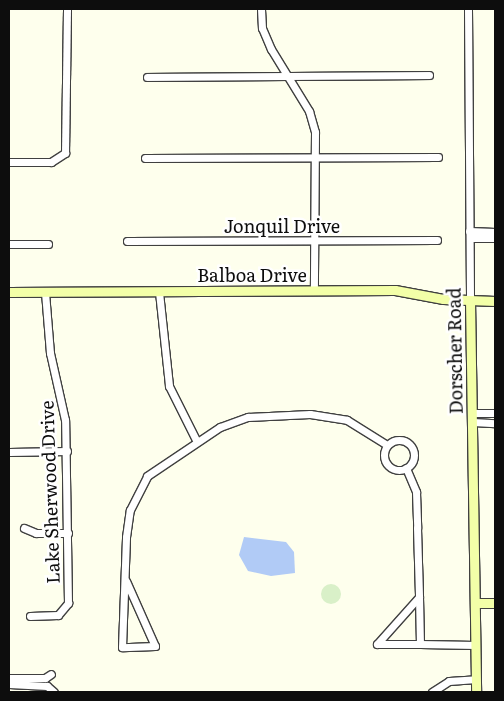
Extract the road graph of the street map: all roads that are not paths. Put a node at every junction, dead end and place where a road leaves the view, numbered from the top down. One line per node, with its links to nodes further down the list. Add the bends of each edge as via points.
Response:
1 (67, 9): 10 (street, via 65,153 51,162)
2 (261, 9): 6 (street, via 262,28)
3 (468, 9): 12 (street, Dorscher Road)
4 (429, 75): 6 (street)
5 (147, 76): 6 (street)
6 (289, 78): 7 (street, via 310,111)
7 (314, 157): 8 (street); 9 (street); 14 (street)
8 (438, 157)
9 (146, 158)
10 (9, 162)
11 (495, 232): 12 (street)
12 (470, 235): 13 (street); 23 (street, Dorscher Road)
13 (495, 238)
14 (315, 240): 15 (street, Jonquil Drive); 16 (street, Jonquil Drive); 19 (street)
15 (437, 240)
16 (127, 241)
17 (9, 244): 18 (street)
18 (48, 244)
19 (314, 291): 22 (street, Balboa Drive); 23 (street, Balboa Drive, via 395,290)
20 (9, 292): 21 (street, Balboa Drive)
21 (45, 292): 22 (street, Balboa Drive); 30 (street, Lake Sherwood Drive)
22 (160, 292): 28 (street, via 169,386)
23 (470, 300): 24 (street, Balboa Drive); 26 (street, Dorscher Road)
24 (495, 301)
25 (495, 413): 26 (street)
26 (473, 417): 27 (street); 37 (street, Dorscher Road)
27 (495, 423)
28 (196, 440): 29 (street, via 248,417 310,414 347,420); 35 (street, via 169,458 139,488 130,510)
29 (387, 446): 32 (street, via 387,464 395,470); 32 (street, via 400,440 410,445 414,456)
30 (67, 451): 31 (street); 34 (street, Lake Sherwood Drive)
31 (9, 452)
32 (406, 468): 36 (street, via 416,492)
33 (24, 528): 34 (street, via 36,533)
34 (68, 532): 39 (street, Lake Sherwood Drive, via 68,603 58,615)
35 (126, 581): 35 (street, via 122,647 155,646 133,597)
36 (418, 597): 40 (street); 40 (street, via 377,644)
37 (475, 603): 38 (street); 41 (street, Dorscher Road)
38 (495, 603)
39 (30, 616)
40 (420, 644): 41 (street)
41 (476, 645): 43 (street, Dorscher Road)
42 (9, 678): 45 (street, via 45,678 51,674)
43 (476, 679): 46 (street, via 448,681); 47 (street, Dorscher Road)
44 (9, 684): 45 (street)
45 (52, 691)
46 (432, 692)
47 (476, 692)

